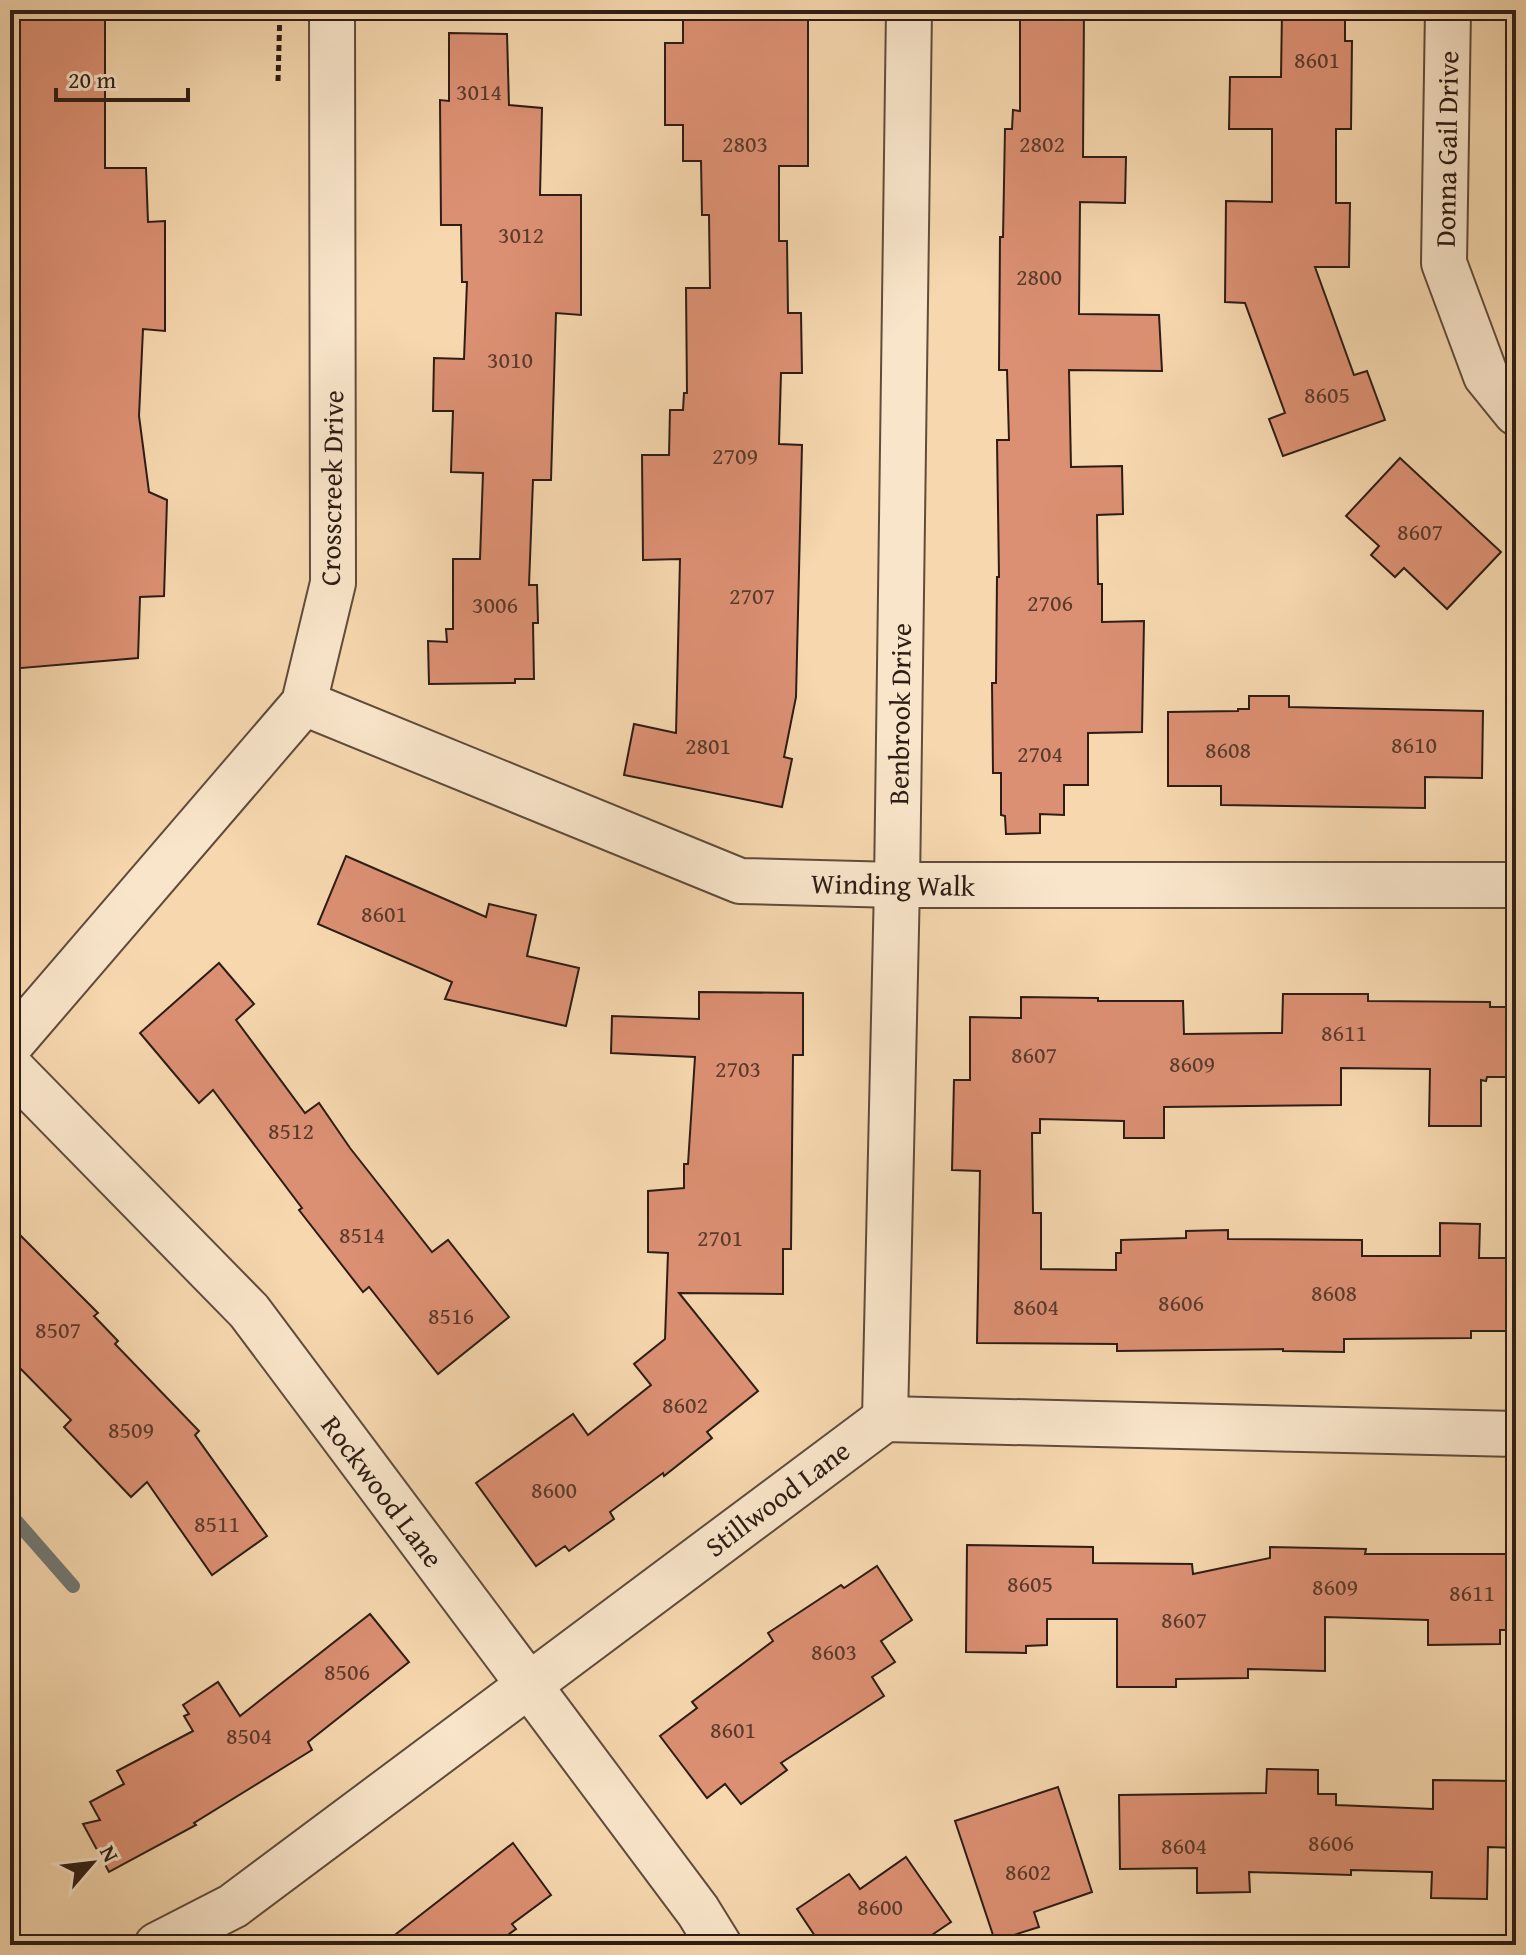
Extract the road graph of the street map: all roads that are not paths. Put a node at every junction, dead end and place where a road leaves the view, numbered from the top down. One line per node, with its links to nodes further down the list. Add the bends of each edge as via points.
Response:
1 (332, 10): 5 (street, Crosscreek Drive, via 333,583)
2 (909, 10): 6 (street, Benbrook Drive)
3 (1448, 10): 4 (street, Donna Gail Drive, via 1444,263 1486,376)
4 (1516, 413)
5 (304, 703): 6 (street, Winding Walk, via 740,881); 8 (street, Crosscreek Drive)
6 (897, 885): 7 (street, Winding Walk); 10 (street, Benbrook Drive)
7 (1516, 885)
8 (10, 1045)
9 (10, 1067): 12 (street, Rockwood Lane, via 249,1311)
10 (885, 1419): 11 (street); 12 (street, Stillwood Lane)
11 (1516, 1434)
12 (528, 1684): 13 (street, Stillwood Lane, via 233,1906); 14 (street, Rockwood Lane)
13 (157, 1945)
14 (719, 1945)

